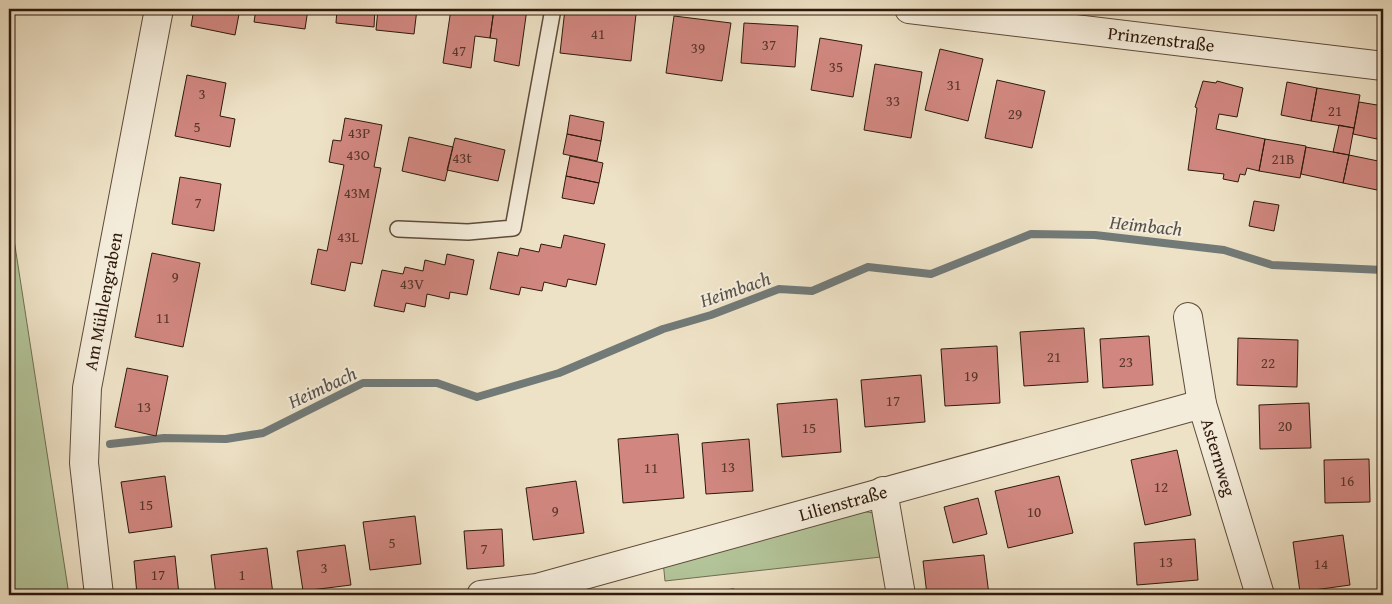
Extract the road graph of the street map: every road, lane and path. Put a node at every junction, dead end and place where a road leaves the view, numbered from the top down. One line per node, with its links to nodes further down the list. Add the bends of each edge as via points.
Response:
1 (159, 9): 10 (street, Am Mühlengraben, via 87,388 84,463)
2 (553, 9): 5 (lane, via 513,228 468,232)
3 (909, 9): 4 (street, Prinzenstraße)
4 (1383, 66)
5 (398, 230)
6 (1188, 317): 7 (street, Asternweg)
7 (1202, 404): 8 (street, Lilienstraße); 13 (street, Asternweg)
8 (883, 491): 9 (street, Lilienstraße); 12 (street)
9 (538, 592): 11 (street, Lilienstraße)
10 (99, 595)
11 (481, 595)
12 (901, 595)
13 (1260, 595)

